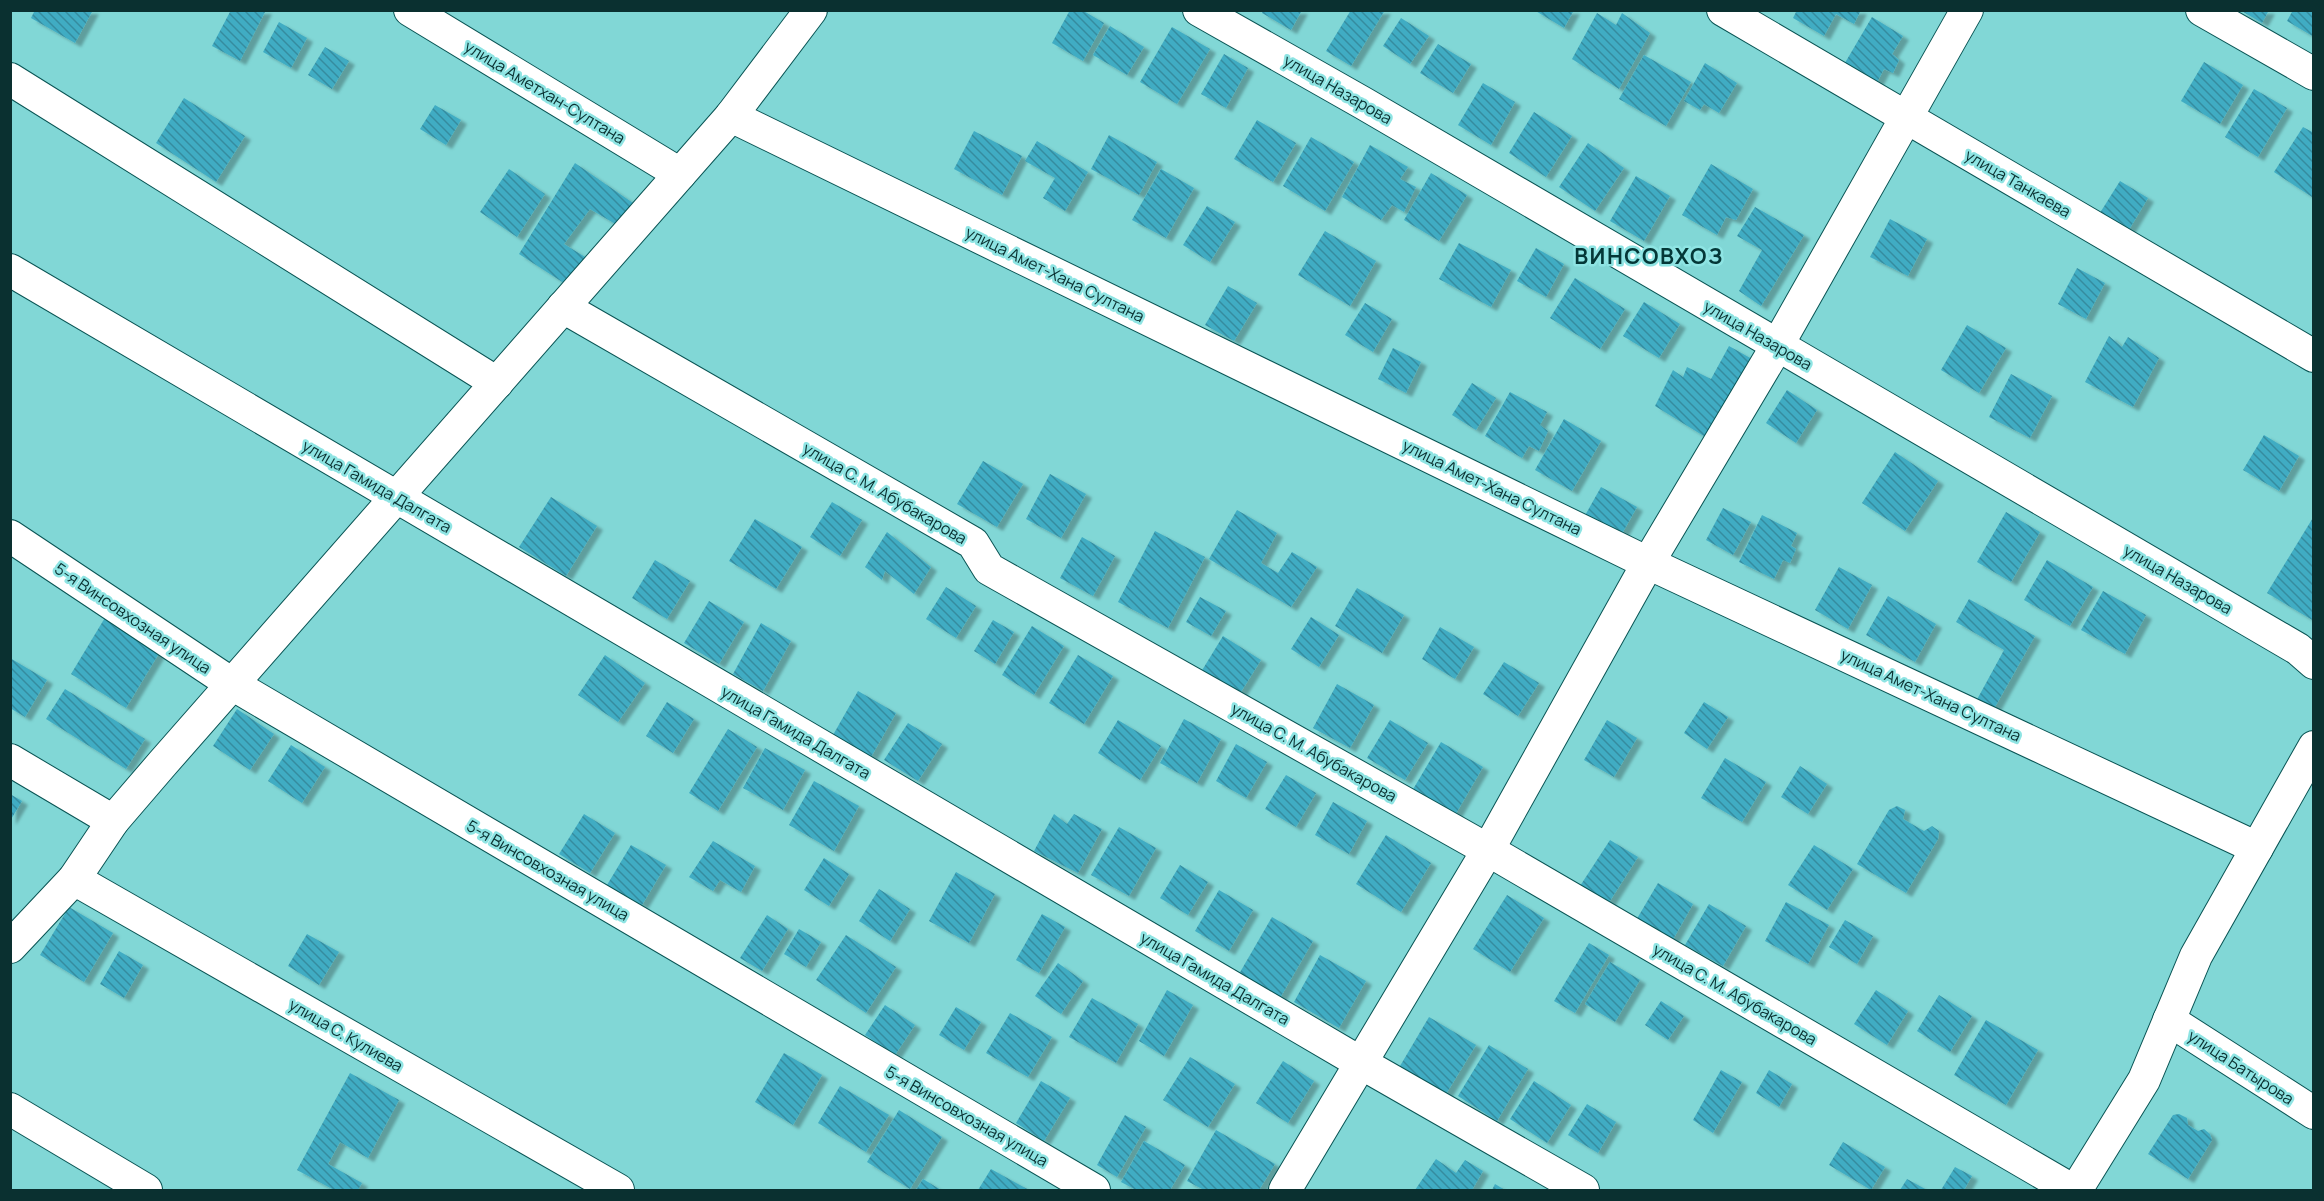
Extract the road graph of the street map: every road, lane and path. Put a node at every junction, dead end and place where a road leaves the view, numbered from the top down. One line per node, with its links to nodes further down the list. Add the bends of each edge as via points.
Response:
1 (410, 10): 11 (street, улица Аметхан-Султана)
2 (811, 10): 9 (street)
3 (1199, 10): 14 (street, улица Назарова)
4 (1723, 10): 10 (street, улица Танкаева)
5 (1967, 10): 10 (street)
6 (2202, 10): 7 (street)
7 (2313, 74)
8 (10, 79): 16 (street)
9 (731, 116): 11 (street); 19 (street, улица Амет-Хана Султана)
10 (1907, 118): 14 (street); 15 (street, улица Танкаева)
11 (680, 174): 13 (street)
12 (10, 270): 17 (street, улица Гамида Далгата)
13 (563, 307): 16 (street); 26 (street, улица С. М. Абубакарова, via 973,543 989,569)
14 (1777, 346): 19 (street); 20 (street, улица Назарова, via 2298,649)
15 (2313, 356)
16 (497, 383): 17 (street)
17 (396, 497): 21 (street); 30 (street, улица Гамида Далгата)
18 (10, 536): 21 (street, 5-я Винсовхозная улица)
19 (1648, 563): 25 (street, улица Амет-Хана Султана); 26 (street)
20 (2313, 663)
21 (232, 684): 24 (street); 35 (street, 5-я Винсовхозная улица)
22 (2313, 747): 25 (street)
23 (10, 760): 24 (street)
24 (113, 822): 27 (street)
25 (2257, 848): 29 (street, via 2196,956)
26 (1488, 850): 30 (street); 38 (street, улица С. М. Абубакарова)
27 (74, 879): 28 (street); 34 (street, улица С. Кулиева)
28 (10, 947)
29 (2169, 1020): 32 (street, улица Батырова); 38 (street, via 2144,1080)
30 (1361, 1063): 36 (street); 37 (street, улица Гамида Далгата)
31 (10, 1109): 33 (street)
32 (2313, 1113)
33 (146, 1191)
34 (618, 1191)
35 (1094, 1191)
36 (1285, 1191)
37 (1583, 1191)
38 (2074, 1191)

